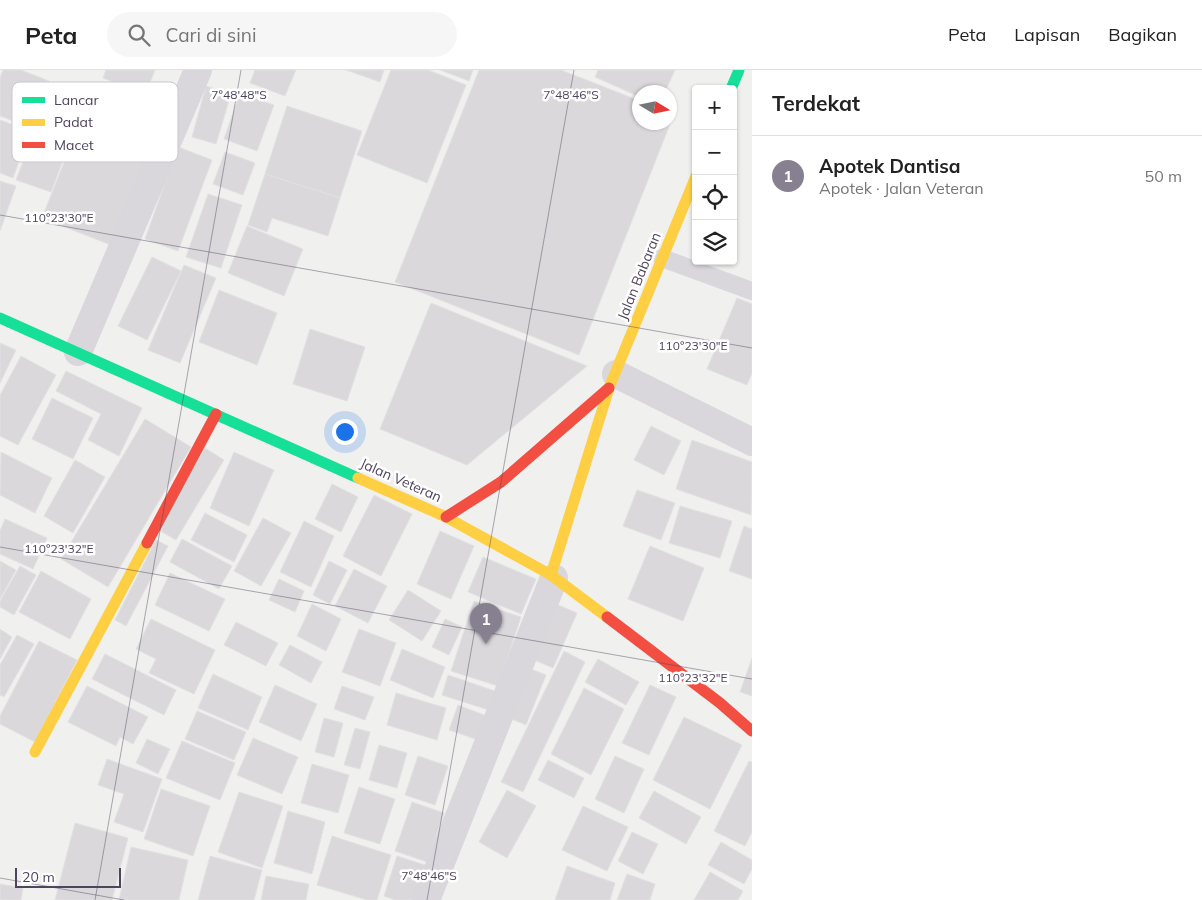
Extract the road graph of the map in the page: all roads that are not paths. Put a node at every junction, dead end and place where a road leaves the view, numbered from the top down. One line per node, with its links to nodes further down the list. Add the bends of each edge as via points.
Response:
1 (198, 70): 4 (street)
2 (739, 70): 3 (street)
3 (733, 85)
4 (178, 117)
5 (159, 162): 10 (street)
6 (692, 186): 7 (street, Jalan Babaran)
7 (662, 258): 8 (lane); 11 (street, Jalan Babaran)
8 (752, 291)
9 (0, 318): 10 (street, Jalan Veteran)
10 (78, 352): 12 (street, Jalan Veteran)
11 (612, 381): 13 (street); 14 (street, via 501,482); 15 (street, Jalan Babaran)
12 (216, 414): 14 (street, Jalan Veteran); 17 (street)
13 (752, 442)
14 (446, 517): 15 (street, Jalan Veteran)
15 (553, 576): 16 (street, Jalan Veteran); 18 (street)
16 (752, 731)
17 (34, 752)
18 (426, 900)

